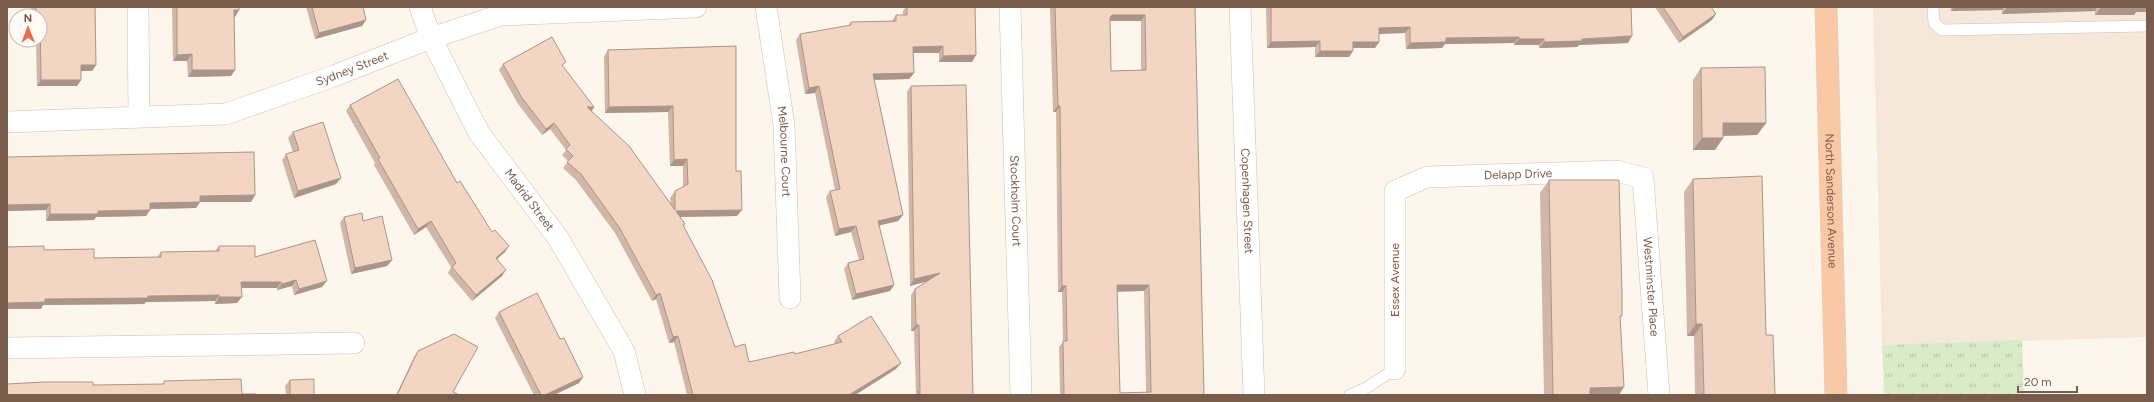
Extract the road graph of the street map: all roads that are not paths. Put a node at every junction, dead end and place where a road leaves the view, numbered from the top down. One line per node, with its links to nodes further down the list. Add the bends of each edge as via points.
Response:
1 (138, 7): 11 (street)
2 (420, 7): 10 (street, Madrid Street)
3 (696, 7): 10 (street, Sydney Street, via 501,16)
4 (766, 7): 15 (street, Melbourne Court, via 784,125)
5 (1010, 7): 20 (street, Stockholm Court)
6 (1240, 7): 21 (street, Copenhagen Street)
7 (1826, 7): 24 (highway, North Sanderson Avenue)
8 (1933, 7): 9 (lane, via 1934,22 1942,30)
9 (2147, 26)
10 (431, 38): 11 (street, Sydney Street, via 226,114); 19 (street, Madrid Street, via 479,133 558,238 624,351)
11 (139, 116): 12 (street, Sydney Street)
12 (7, 122)
13 (1643, 178): 14 (street, Delapp Drive, via 1617,171 1427,177); 23 (street, Westminster Place)
14 (1394, 191): 18 (street, Essex Avenue)
15 (790, 298)
16 (354, 343): 17 (street)
17 (7, 348)
18 (1395, 369): 22 (lane)
19 (635, 395)
20 (1021, 395)
21 (1254, 395)
22 (1350, 395)
23 (1659, 395)
24 (1836, 395)

